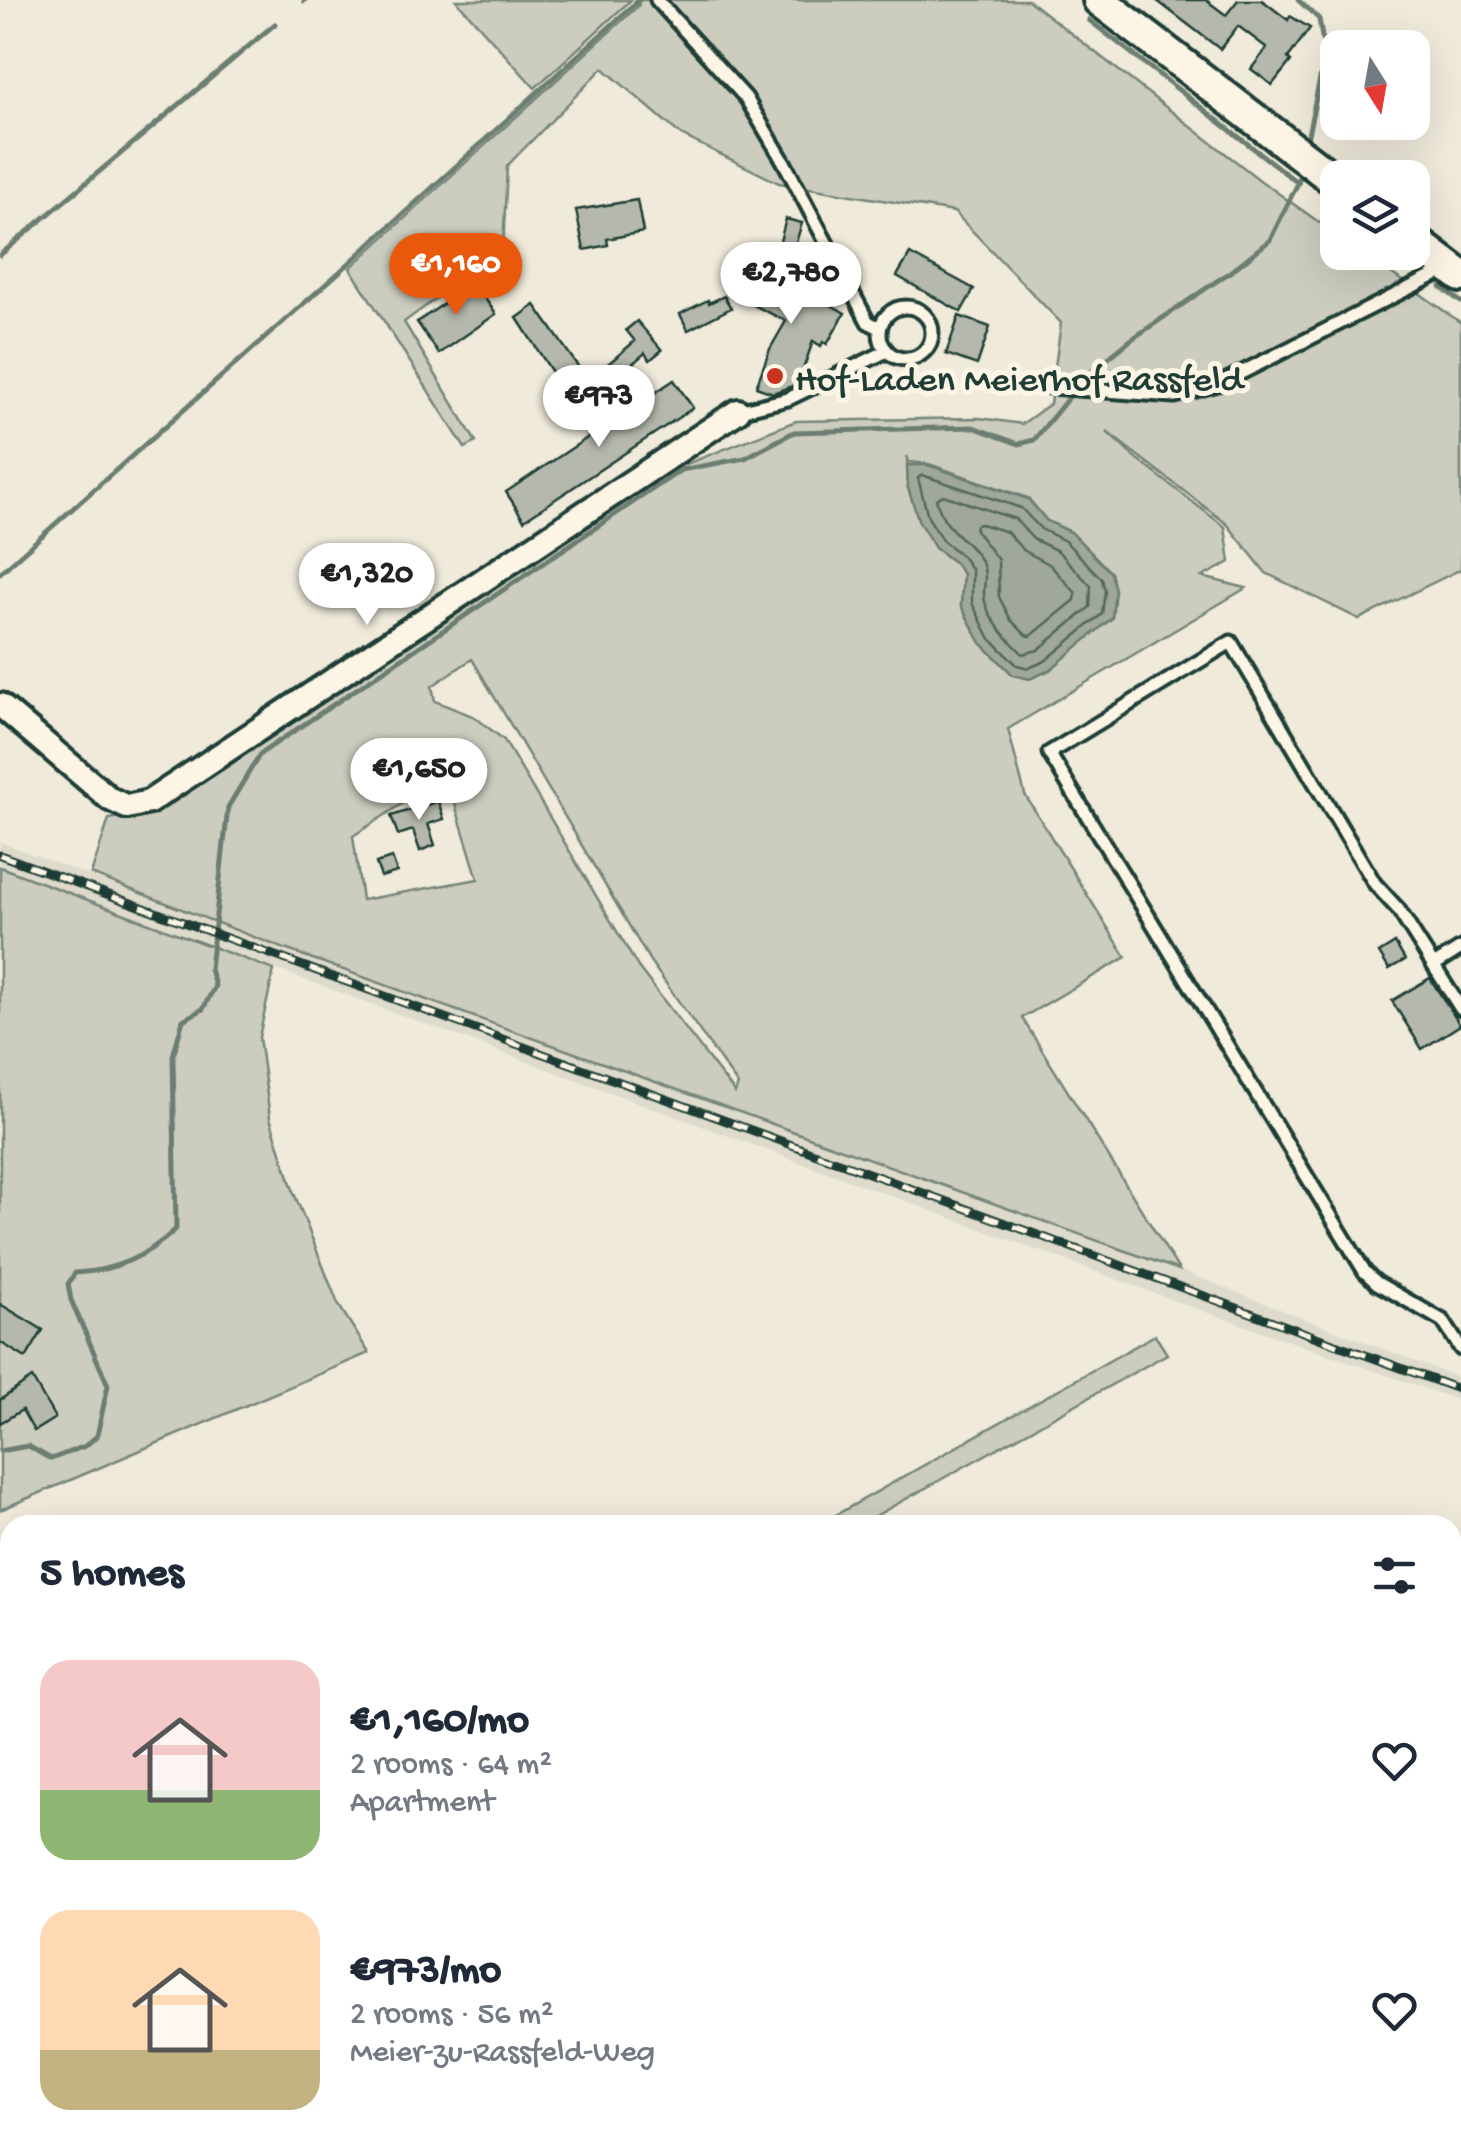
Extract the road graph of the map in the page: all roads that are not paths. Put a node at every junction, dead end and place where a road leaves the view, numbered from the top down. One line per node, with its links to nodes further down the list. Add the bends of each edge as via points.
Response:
1 (657, 0): 6 (lane, via 746,98 868,322)
2 (1099, 0): 3 (main road)
3 (1320, 169)
4 (1430, 250): 5 (main road)
5 (1458, 268): 8 (lane, via 1222,383 1175,396)
6 (880, 328): 7 (lane); 7 (lane, via 900,307 917,309 930,321 932,338 924,353 912,359)
7 (887, 351): 9 (lane, via 788,399)
8 (1050, 387)
9 (738, 410): 10 (street, via 149,802 128,807 110,799)
10 (0, 705)
11 (1461, 948): 12 (lane)
12 (1434, 965): 13 (lane); 14 (lane, via 1375,884 1231,642 1049,752 1365,1272 1431,1312)
13 (1461, 1009)
14 (1461, 1349)

